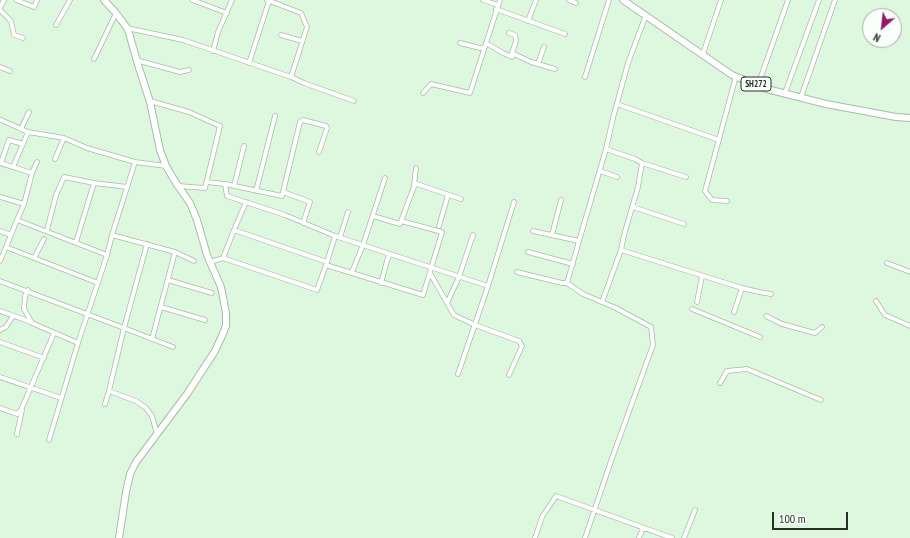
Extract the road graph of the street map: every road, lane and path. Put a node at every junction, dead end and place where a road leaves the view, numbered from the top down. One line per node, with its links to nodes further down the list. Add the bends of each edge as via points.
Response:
1 (4, 0): 21 (street)
2 (16, 0): 3 (street, via 34,7)
3 (37, 0)
4 (70, 0): 26 (street)
5 (104, 0): 22 (street)
6 (192, 0): 23 (street)
7 (232, 0): 23 (street)
8 (268, 0): 32 (street, via 301,13 306,27); 41 (street)
9 (483, 0): 20 (street)
10 (500, 0): 20 (street)
11 (536, 0): 25 (street)
12 (569, 0): 19 (street)
13 (609, 0): 49 (street)
14 (624, 0): 24 (street, SH272)
15 (721, 0): 37 (street)
16 (788, 0): 50 (street)
17 (819, 0): 52 (street)
18 (835, 0): 53 (street)
19 (576, 3)
20 (497, 7): 25 (street); 34 (street)
21 (0, 9): 31 (street, via 11,21 14,35)
22 (116, 13): 27 (street); 39 (street)
23 (227, 13): 36 (street)
24 (646, 15): 37 (street, SH272); 56 (street)
25 (528, 21): 29 (street)
26 (56, 25)
27 (127, 28): 36 (street, via 183,40); 40 (street)
28 (509, 33): 38 (street, via 515,35 516,41)
29 (565, 34)
30 (281, 35): 32 (street)
31 (24, 38)
32 (302, 41): 48 (street)
33 (460, 43): 34 (street, via 480,48)
34 (485, 45): 38 (street); 51 (street, via 470,93 431,84)
35 (544, 47): 42 (street)
36 (213, 51): 41 (street)
37 (703, 54): 47 (street, SH272)
38 (511, 56): 42 (street, via 514,54)
39 (94, 59)
40 (136, 60): 45 (street, via 180,72); 54 (street)
41 (249, 63): 48 (street)
42 (538, 64): 44 (street)
43 (0, 66): 46 (street)
44 (555, 69)
45 (190, 70)
46 (10, 71)
47 (736, 76): 50 (street, SH272); 64 (street)
48 (290, 77): 55 (street)
49 (585, 78)
50 (758, 85): 52 (street, SH272)
51 (423, 93)
52 (785, 93): 53 (street, SH272)
53 (801, 97): 59 (street, SH272, via 826,104)
54 (150, 101): 74 (street, via 160,150); 82 (street, via 189,112 220,126)
55 (354, 101)
56 (616, 104): 64 (street); 67 (street)
57 (29, 112): 61 (street)
58 (275, 116): 89 (street)
59 (910, 118)
60 (1, 120): 61 (street)
61 (21, 129): 62 (street)
62 (28, 132): 63 (street); 65 (street)
63 (64, 138): 69 (street); 71 (street, via 87,148)
64 (718, 140): 95 (street, via 705,191 712,200)
65 (23, 144): 72 (street, via 9,140); 75 (street)
66 (244, 146): 87 (street)
67 (606, 149): 73 (street); 77 (street)
68 (319, 152): 90 (street, via 326,126 302,120)
69 (55, 159)
70 (37, 162): 78 (street)
71 (135, 162): 74 (street); 88 (street)
72 (0, 163): 75 (street)
73 (642, 163): 80 (street); 99 (street)
74 (166, 166): 86 (street)
75 (13, 167): 78 (street)
76 (416, 168): 85 (street)
77 (600, 171): 79 (street); 117 (street)
78 (32, 173): 98 (street)
79 (617, 177)
80 (686, 177)
81 (385, 178): 101 (street)
82 (207, 182): 84 (street); 86 (street, via 205,188)
83 (94, 183): 88 (street); 107 (street, via 64,177 56,195); 118 (street)
84 (225, 184): 87 (street); 96 (street, via 227,196)
85 (414, 185): 91 (street); 103 (street)
86 (177, 186): 131 (street, via 190,203)
87 (234, 186): 89 (street)
88 (127, 187): 112 (street)
89 (256, 191): 90 (street, via 282,196)
90 (283, 192): 104 (street, via 310,202)
91 (448, 195): 93 (street); 106 (street)
92 (0, 197): 98 (street)
93 (461, 199)
94 (561, 200): 114 (street)
95 (727, 201)
96 (246, 202): 104 (street); 108 (street)
97 (514, 202): 146 (street)
98 (24, 204): 102 (street)
99 (633, 207): 105 (street); 122 (street)
100 (348, 212): 115 (street)
101 (373, 216): 103 (street, via 400,224); 120 (street)
102 (17, 220): 107 (street); 111 (street)
103 (401, 221): 135 (street, via 442,232)
104 (303, 222): 115 (street)
105 (684, 224)
106 (439, 226)
107 (47, 230): 118 (street)
108 (234, 230): 128 (street); 132 (street)
109 (0, 231): 111 (street)
110 (533, 231): 114 (street)
111 (11, 235): 121 (street)
112 (112, 235): 119 (street); 126 (street)
113 (473, 235): 139 (street)
114 (552, 235): 117 (street)
115 (337, 237): 120 (street); 132 (street)
116 (44, 239): 127 (street)
117 (579, 241): 134 (street)
118 (76, 242): 126 (street)
119 (147, 244): 123 (street); 167 (street)
120 (363, 245): 125 (street); 136 (street)
121 (6, 247): 127 (street); 129 (street)
122 (620, 250): 140 (street); 152 (street)
123 (175, 252): 130 (street); 141 (street)
124 (528, 252): 134 (street)
125 (389, 254): 135 (street); 144 (street)
126 (107, 255): 143 (street)
127 (34, 258): 143 (street)
128 (223, 258): 131 (street); 132 (street, via 317,290)
129 (0, 261)
130 (194, 261)
131 (210, 262): 188 (street, via 221,287 226,326 215,351)
132 (326, 263): 136 (street)
133 (887, 263): 138 (street)
134 (573, 264): 145 (street)
135 (431, 270): 139 (street); 144 (street, via 422,296); 154 (street)
136 (352, 272): 144 (street)
137 (518, 272): 145 (street)
138 (910, 272)
139 (459, 276): 146 (street); 154 (street)
140 (702, 276): 147 (street); 153 (street)
141 (168, 280): 149 (street); 155 (street)
142 (0, 281): 148 (street)
143 (98, 283): 159 (street)
144 (381, 283)
145 (567, 283): 152 (street, via 583,294)
146 (488, 286): 164 (street)
147 (742, 288): 150 (street); 158 (street)
148 (28, 290): 159 (street); 163 (street, via 24,309)
149 (212, 293)
150 (771, 294)
151 (876, 301): 165 (street, via 885,316)
152 (602, 302): 190 (street, via 652,327 653,345)
153 (697, 302)
154 (447, 303): 164 (street, via 454,315)
155 (161, 307): 162 (street); 171 (street)
156 (692, 309): 170 (street)
157 (0, 312): 160 (street)
158 (734, 312)
159 (88, 314): 167 (street); 173 (street)
160 (13, 316): 163 (street); 168 (street, via 6,327)
161 (766, 316): 166 (street, via 782,324 814,333)
162 (205, 320)
163 (32, 323): 169 (street)
164 (475, 325): 176 (street); 177 (street, via 519,341 522,346)
165 (910, 326)
166 (822, 327)
167 (124, 328): 171 (street); 181 (street)
168 (0, 330)
169 (54, 332): 173 (street); 175 (street)
170 (760, 337)
171 (152, 339): 174 (street)
172 (0, 342): 175 (street)
173 (78, 343): 182 (street)
174 (173, 347)
175 (44, 358): 180 (street)
176 (458, 374)
177 (509, 375)
178 (0, 377): 180 (street)
179 (720, 383): 183 (street, via 727,371 747,369)
180 (31, 388): 182 (street); 186 (street)
181 (109, 391): 184 (street); 188 (street, via 136,401 146,408 152,416)
182 (61, 398): 189 (street)
183 (821, 400)
184 (105, 404)
185 (0, 408): 186 (street, via 17,414)
186 (22, 410): 187 (street)
187 (17, 434)
188 (157, 434): 193 (street, via 130,474)
189 (49, 440)
190 (595, 510): 192 (street); 194 (street, via 556,496 542,517); 195 (street)
191 (695, 510): 198 (street)
192 (643, 528): 196 (street); 197 (street)
193 (119, 538)
194 (535, 538)
195 (585, 538)
196 (639, 538)
197 (672, 538)
198 (684, 538)

